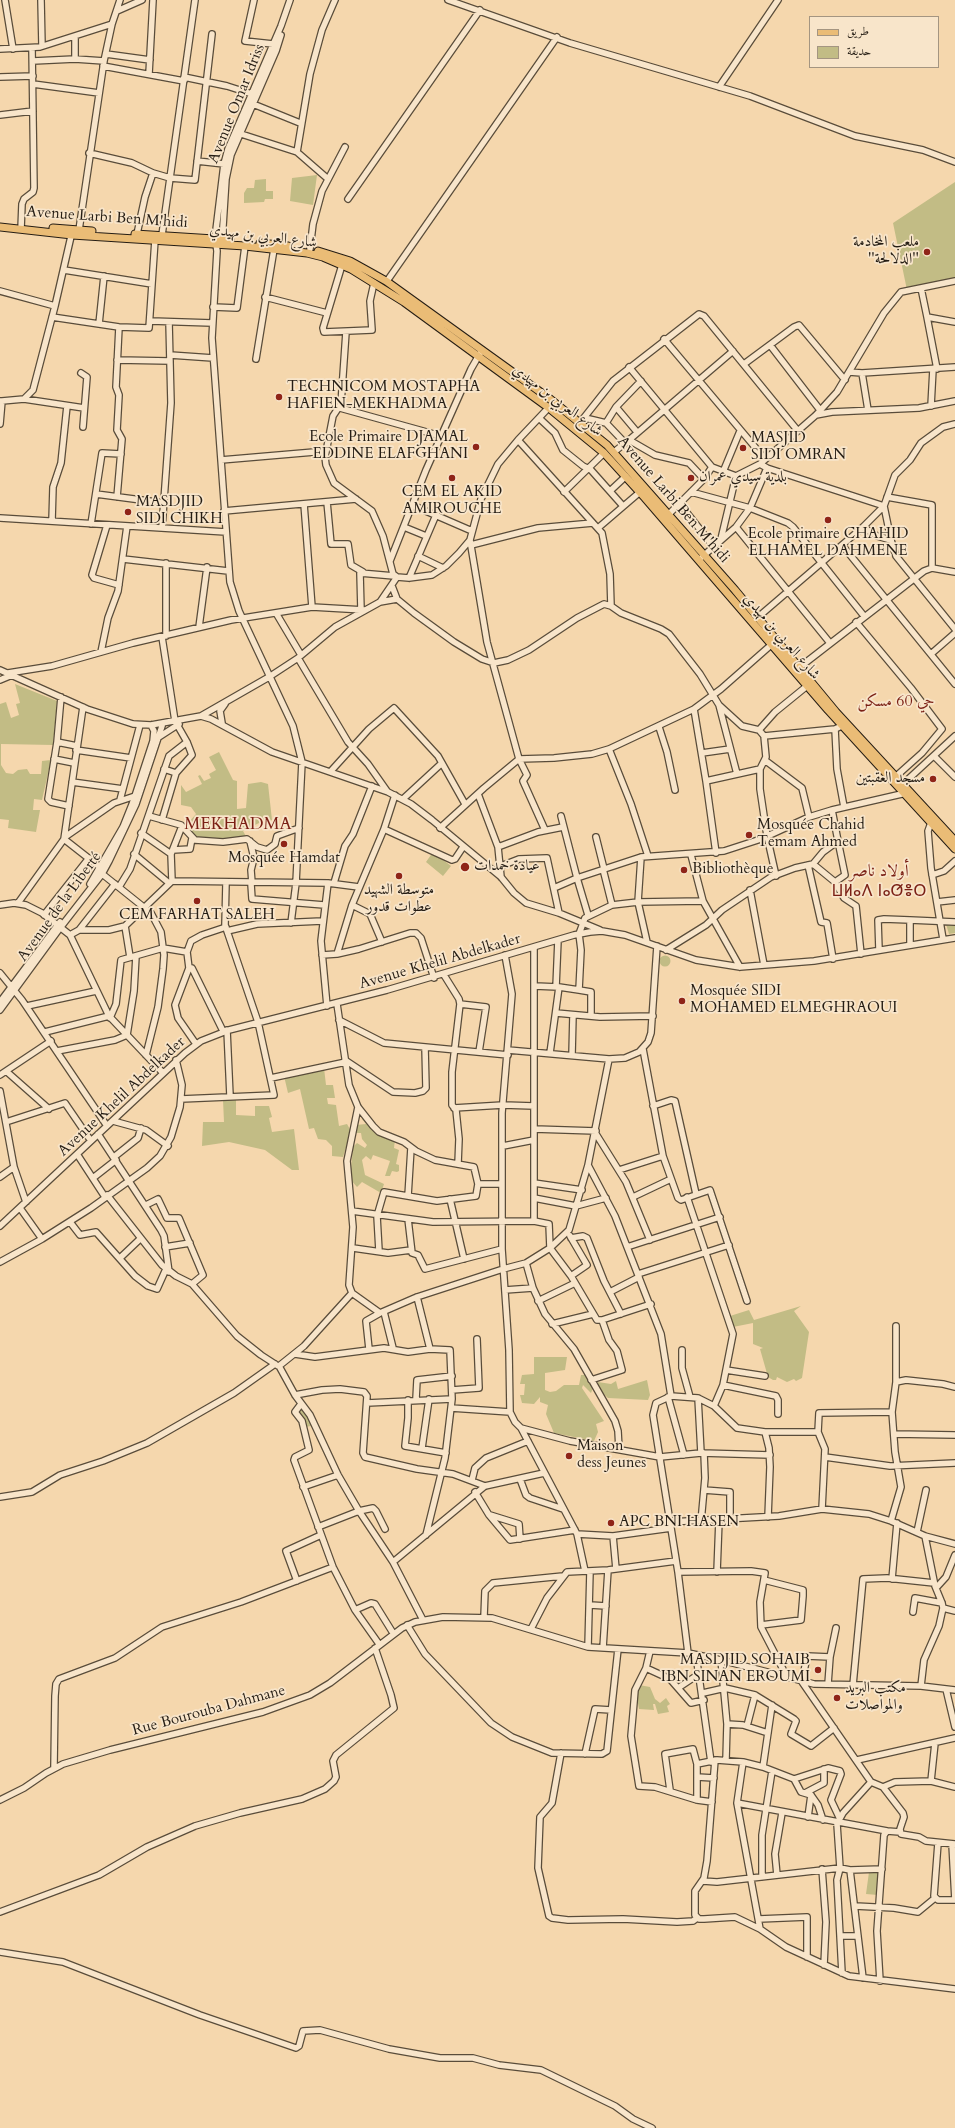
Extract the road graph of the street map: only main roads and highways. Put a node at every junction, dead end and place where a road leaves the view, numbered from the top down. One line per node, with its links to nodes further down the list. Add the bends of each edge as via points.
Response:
1 (0, 222): 3 (main road, Avenue Larbi Ben M'hidi)
2 (0, 227): 3 (main road, شارع العربي بن مهيدي)
3 (21, 227): 4 (main road, شارع العربي بن مهيدي)
4 (99, 234): 5 (main road, شارع العربي بن مهيدي, via 154,240); 5 (main road, Avenue Larbi Ben M'hidi, via 162,235)
5 (218, 241): 6 (main road, شارع العربي بن مهيدي, via 316,255 342,265 410,306 477,357); 6 (main road, Avenue Larbi Ben M'hidi, via 310,249 350,261 387,282 482,350)
6 (552, 405): 7 (main road, شارع العربي بن مهيدي)
7 (580, 424): 8 (main road, Avenue Larbi Ben M'hidi); 9 (main road, شارع العربي بن مهيدي)
8 (619, 458): 9 (main road); 10 (main road, Avenue Larbi Ben M'hidi)
9 (612, 463): 10 (main road, شارع العربي بن مهيدي)
10 (701, 557): 11 (main road, Avenue Larbi Ben M'hidi, via 757,618); 11 (main road, شارع العربي بن مهيدي, via 771,645)
11 (796, 669): 12 (main road, Avenue Larbi Ben M'hidi); 12 (main road, شارع العربي بن مهيدي, via 807,686)
12 (846, 725): 13 (main road, شارع العربي بن مهيدي)
13 (893, 778): 14 (main road, شارع العربي بن مهيدي); 14 (main road, via 903,784)
14 (908, 793): 15 (main road, شارع العربي بن مهيدي)
15 (932, 819): 16 (main road); 17 (main road, شارع العربي بن مهيدي)
16 (955, 841)
17 (955, 849)

